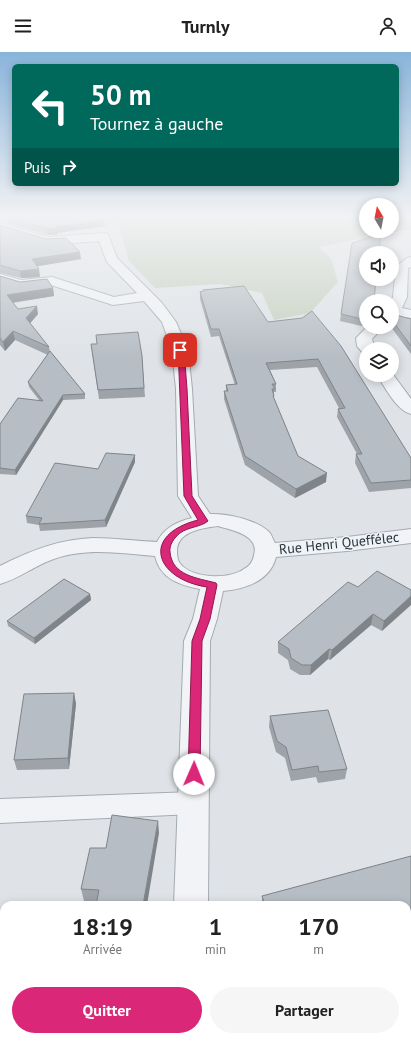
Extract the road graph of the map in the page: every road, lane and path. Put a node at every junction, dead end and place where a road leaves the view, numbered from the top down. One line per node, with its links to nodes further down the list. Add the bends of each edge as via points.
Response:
1 (116, 264): 4 (street)
2 (405, 264): 5 (street, via 402,266)
3 (0, 278): 4 (street, via 20,284 52,281 113,301)
4 (147, 296): 10 (street, via 169,322 180,350 188,496)
5 (399, 299)
6 (399, 313): 7 (street)
7 (411, 314)
8 (390, 382): 9 (street)
9 (411, 409)
10 (204, 521): 12 (street, via 177,531 168,540); 13 (street, via 233,522 246,526 260,537)
11 (411, 536): 13 (street, Rue Henri Queffélec)
12 (165, 550): 14 (street, via 108,545 68,548 26,561); 15 (street, via 166,560 172,569 183,577)
13 (267, 551): 15 (street, via 265,562 258,571 246,579 230,584)
14 (0, 576)
15 (212, 585): 16 (street, via 205,619 197,641)
16 (193, 803): 17 (lane); 18 (street)
17 (0, 811)
18 (191, 901)

